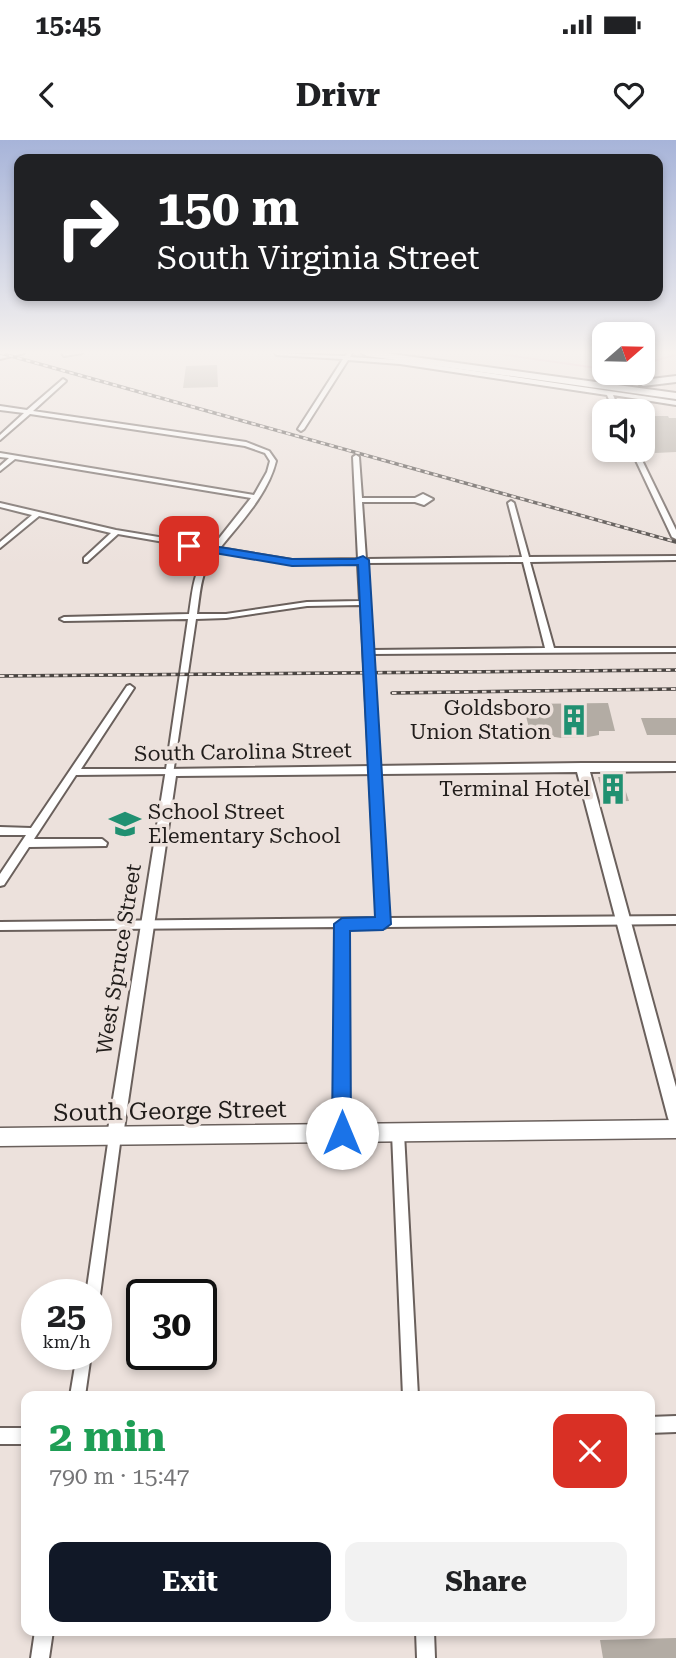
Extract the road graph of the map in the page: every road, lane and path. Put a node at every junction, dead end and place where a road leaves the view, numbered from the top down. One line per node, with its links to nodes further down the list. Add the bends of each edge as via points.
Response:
1 (16, 424): 5 (street)
2 (109, 424): 11 (street, West Spruce Street, via 246,444 267,452 274,464)
3 (304, 424): 4 (street)
4 (301, 429)
5 (0, 438)
6 (0, 455): 7 (street)
7 (14, 457): 10 (street); 11 (street)
8 (356, 457): 12 (street)
9 (640, 462): 18 (street)
10 (0, 469)
11 (255, 497): 20 (street, West Spruce Street)
12 (359, 500): 13 (street); 24 (street)
13 (416, 500)
14 (511, 503): 21 (street)
15 (0, 505): 16 (street)
16 (38, 513): 17 (street); 19 (street)
17 (116, 532): 20 (street); 23 (street)
18 (676, 537)
19 (0, 546)
20 (214, 550): 24 (street, via 292,562); 26 (street, West Spruce Street, via 200,573)
21 (525, 558): 22 (street); 24 (street); 28 (street)
22 (676, 558)
23 (87, 560)
24 (363, 560): 25 (street)
25 (364, 603): 26 (street, via 307,604 242,615); 30 (street)
26 (192, 617): 27 (street); 36 (street, West Spruce Street)
27 (64, 619)
28 (550, 650): 29 (street); 30 (street)
29 (676, 650)
30 (367, 652): 34 (street)
31 (130, 688): 35 (street)
32 (676, 767): 33 (street, South Carolina Street)
33 (582, 768): 34 (street, South Carolina Street); 42 (street)
34 (376, 769): 36 (street, South Carolina Street); 46 (street)
35 (74, 772): 36 (street, South Carolina Street); 38 (street)
36 (170, 772): 44 (street, West Spruce Street)
37 (0, 831): 38 (street)
38 (33, 832): 39 (street)
39 (26, 843): 40 (street); 41 (street)
40 (102, 843)
41 (0, 882)
42 (624, 920): 43 (street); 46 (street); 48 (street)
43 (676, 920)
44 (147, 923): 45 (street); 47 (street); 52 (street, West Spruce Street)
45 (342, 924): 46 (street); 50 (street)
46 (383, 924)
47 (0, 926)
48 (676, 1118)
49 (676, 1129): 51 (main road, South George Street)
50 (342, 1133): 51 (main road, South George Street); 52 (main road, South George Street)
51 (398, 1133): 57 (street)
52 (115, 1136): 53 (main road, South George Street); 54 (street, West Spruce Street)
53 (0, 1137)
54 (95, 1279)
55 (82, 1370): 56 (street)
56 (79, 1391)
57 (411, 1391)
58 (676, 1424): 59 (street)
59 (655, 1425)
60 (0, 1436): 61 (street)
61 (21, 1436)
62 (43, 1636): 64 (street)
63 (425, 1636): 65 (street)
64 (40, 1658)
65 (426, 1658)

